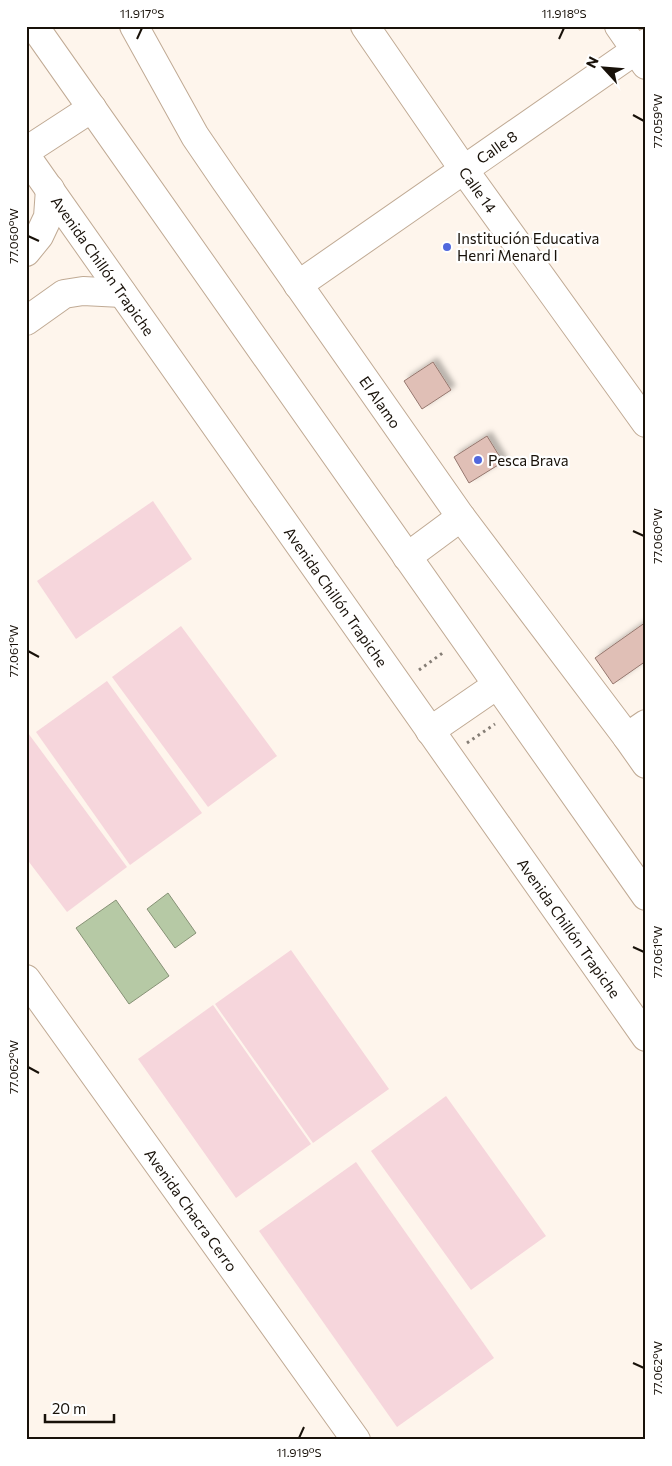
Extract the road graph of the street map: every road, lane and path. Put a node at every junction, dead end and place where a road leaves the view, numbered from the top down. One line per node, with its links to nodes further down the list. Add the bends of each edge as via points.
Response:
1 (34, 26): 6 (main road)
2 (134, 26): 12 (main road, El Alamo, via 195,136)
3 (365, 26): 9 (main road, Calle 14)
4 (619, 26): 5 (main road)
5 (642, 52): 9 (main road, Calle 8)
6 (92, 108): 7 (main road); 17 (main road)
7 (26, 151)
8 (26, 156): 10 (main road, Avenida Chillón Trapiche)
9 (464, 170): 12 (main road, Calle 8); 15 (main road, Calle 14)
10 (50, 189): 11 (main road, via 48,217); 13 (main road, Avenida Chillón Trapiche)
11 (26, 252)
12 (298, 285): 16 (main road, El Alamo)
13 (122, 293): 14 (main road, via 83,290 64,294); 19 (main road, Avenida Chillón Trapiche)
14 (26, 321)
15 (646, 423)
16 (461, 516): 17 (main road); 23 (main road, El Alamo)
17 (407, 557): 18 (main road)
18 (464, 638): 19 (path); 20 (main road)
19 (398, 684): 22 (main road, Avenida Chillón Trapiche)
20 (497, 684): 21 (main road); 22 (main road)
21 (515, 710): 24 (path); 26 (main road)
22 (430, 731): 24 (main road, Avenida Chillón Trapiche)
23 (636, 731): 25 (main road, El Alamo)
24 (448, 756): 28 (main road, Avenida Chillón Trapiche)
25 (646, 764)
26 (646, 896)
27 (26, 979): 29 (main road, Avenida Chacra Cerro)
28 (646, 1037)
29 (347, 1437)

